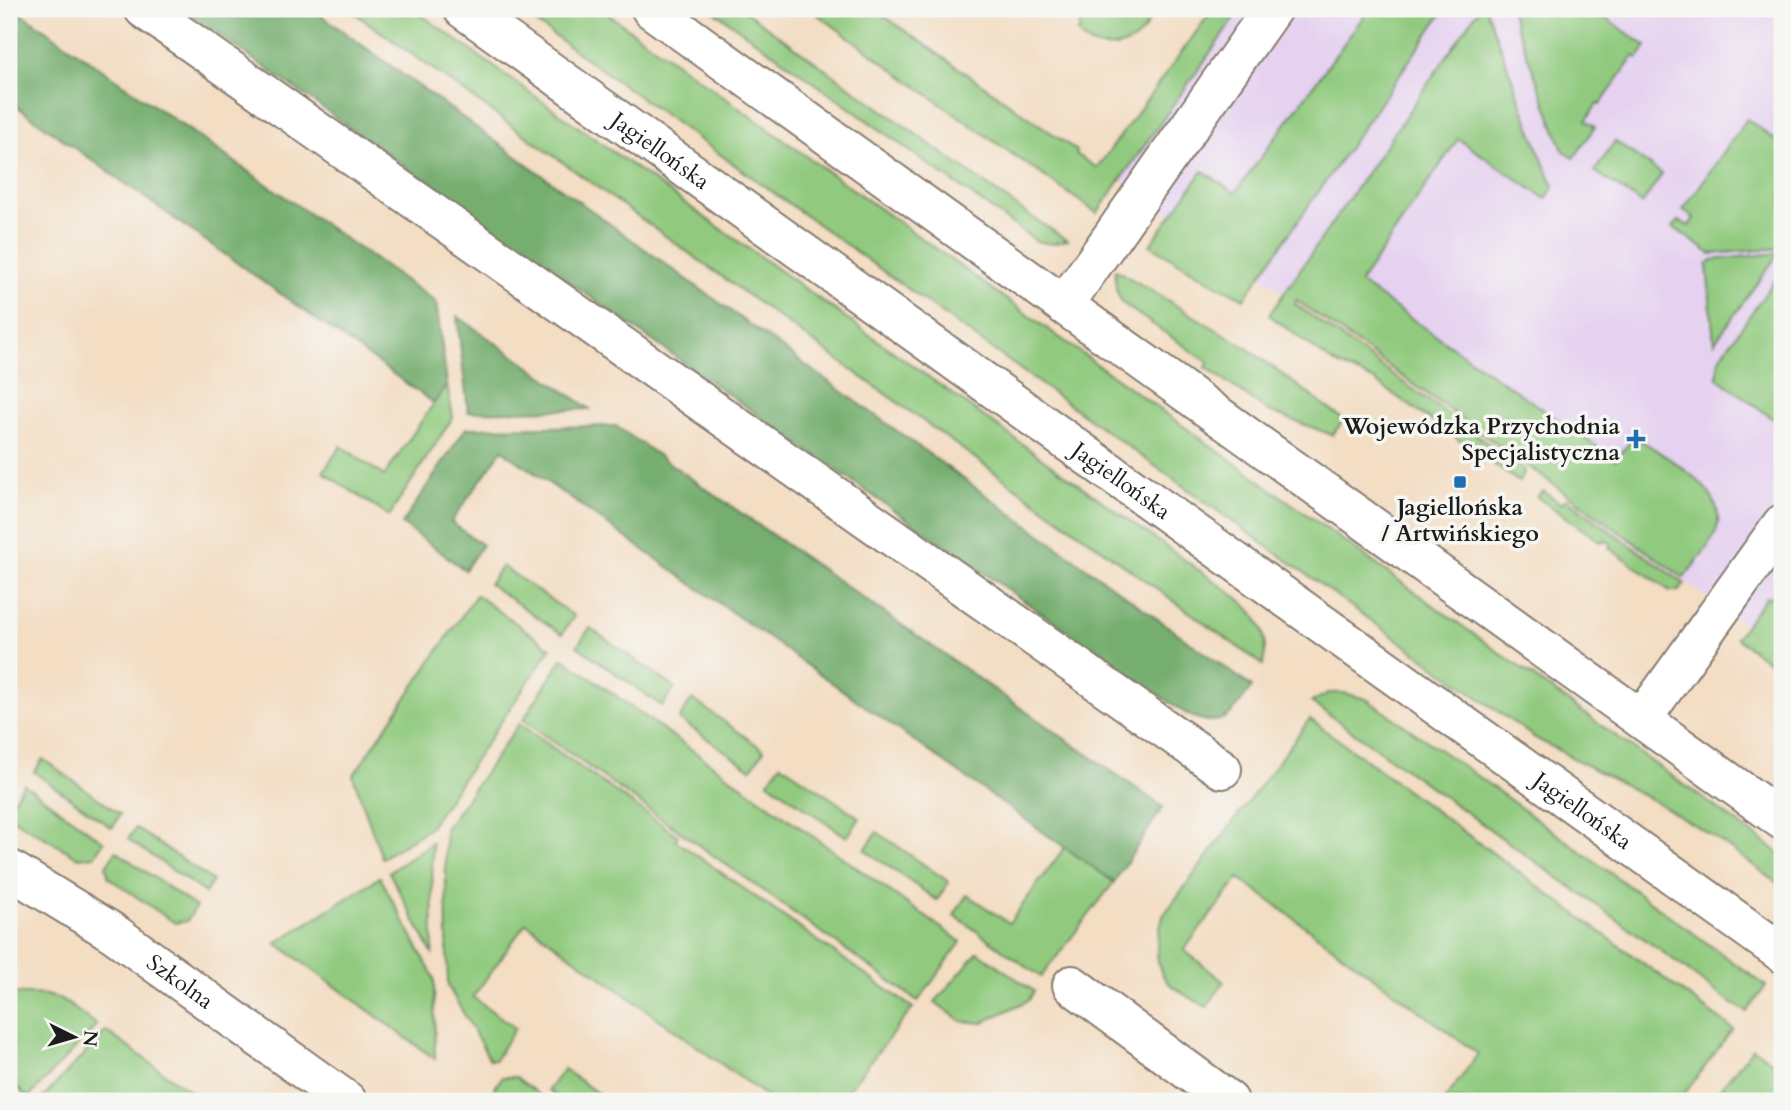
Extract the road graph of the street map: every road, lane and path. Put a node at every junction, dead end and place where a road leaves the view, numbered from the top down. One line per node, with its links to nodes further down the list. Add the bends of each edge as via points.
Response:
1 (144, 9): 8 (street)
2 (463, 9): 11 (street, Jagiellońska)
3 (651, 9): 5 (street)
4 (1272, 9): 5 (street)
5 (1064, 305): 7 (street)
6 (1782, 524): 7 (street)
7 (1642, 719): 9 (street)
8 (1222, 769)
9 (1782, 820)
10 (9, 869): 13 (street, Szkolna, via 112,932)
11 (1782, 953)
12 (1072, 985): 14 (street)
13 (347, 1101)
14 (1229, 1101)

